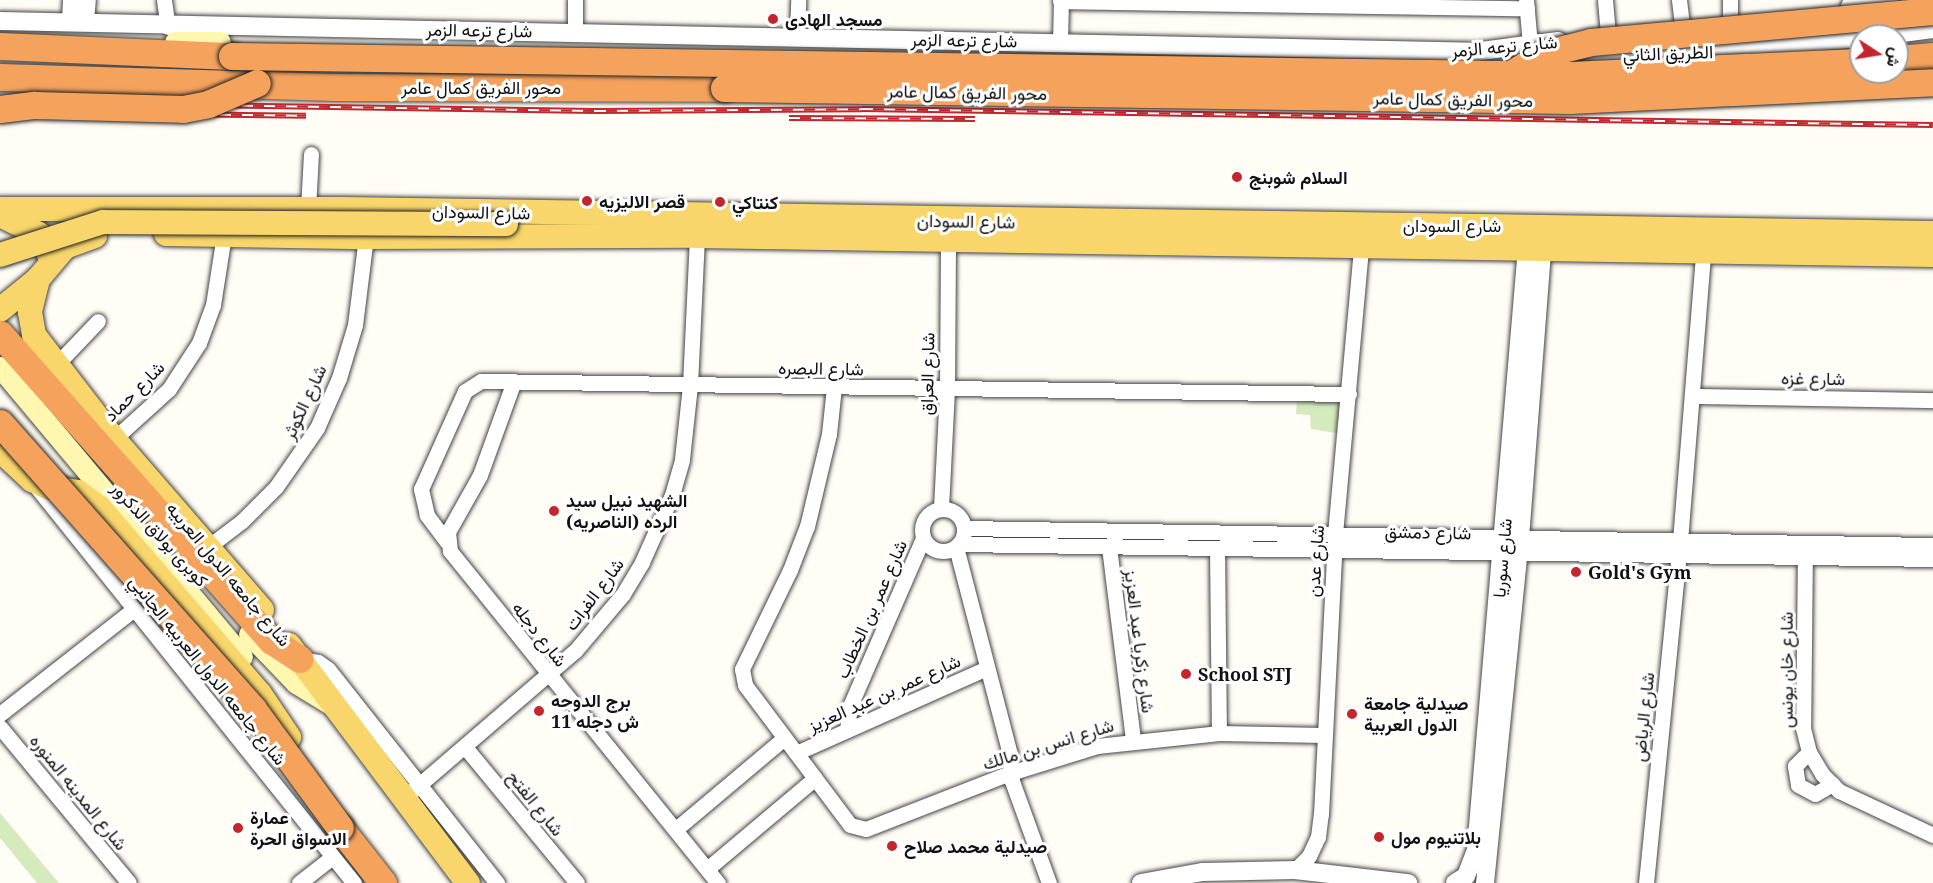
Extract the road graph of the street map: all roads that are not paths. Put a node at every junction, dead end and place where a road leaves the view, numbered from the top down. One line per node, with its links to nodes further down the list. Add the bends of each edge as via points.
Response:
1 (72, 0): 16 (street)
2 (87, 0): 16 (street)
3 (164, 0): 21 (street)
4 (575, 0): 19 (street)
5 (798, 0): 24 (street)
6 (1060, 0): 12 (street); 27 (street)
7 (1605, 0): 23 (street)
8 (1679, 0): 17 (street)
9 (1730, 0): 14 (street)
10 (1890, 0): 11 (street, شارع ترعه الزمر)
11 (1867, 2): 14 (street, شارع ترعه الزمر)
12 (1526, 4): 30 (street)
13 (1933, 11): 36 (highway, bridge, via 1591,42 1543,54)
14 (1730, 19): 17 (street, شارع ترعه الزمر)
15 (0, 21): 16 (street, شارع ترعه الزمر)
16 (78, 21): 21 (street, شارع ترعه الزمر)
17 (1682, 23): 23 (street, شارع ترعه الزمر)
18 (1933, 29): 20 (street)
19 (575, 31): 21 (street, شارع ترعه الزمر); 22 (street, شارع ترعه الزمر)
20 (1909, 32)
21 (172, 34): 26 (main road); 28 (main road)
22 (745, 35): 24 (street, شارع ترعه الزمر); 40 (street, via 751,48 751,69 745,81)
23 (1608, 35): 30 (street, شارع ترعه الزمر)
24 (789, 36): 27 (street, شارع ترعه الزمر); 41 (street, via 767,50 764,64 766,78)
25 (1849, 39): 32 (street, الطريق الثاني, via 1693,53 1505,57)
26 (220, 42)
27 (1060, 42): 29 (street, شارع ترعه الزمر)
28 (0, 44): 36 (highway, محور الفريق كمال عامر, bridge, via 335,59)
29 (1176, 45): 31 (street, شارع ترعه الزمر); 42 (street, via 1202,59 1212,79 1207,93)
30 (1530, 45): 32 (street, شارع ترعه الزمر)
31 (1289, 48): 32 (street, شارع ترعه الزمر); 43 (street, via 1272,58 1259,81 1264,89)
32 (1474, 52)
33 (1933, 56): 34 (highway)
34 (1909, 58)
35 (1849, 63): 36 (highway, محور الفريق كمال عامر, bridge, via 1646,73)
36 (1511, 74)
37 (0, 77): 39 (highway, محور الفريق كمال عامر)
38 (1933, 82): 39 (highway, محور الفريق كمال عامر, bridge, via 1570,100 724,88 334,87)
39 (257, 83): 44 (highway, bridge, via 208,104 183,109 35,105)
40 (729, 94)
41 (779, 94)
42 (1183, 103)
43 (1287, 104)
44 (0, 109)
45 (311, 154): 48 (street)
46 (0, 209): 47 (main road, شارع السودان)
47 (53, 209): 48 (main road, شارع السودان); 64 (main road, via 49,231)
48 (308, 209): 49 (main road, شارع السودان)
49 (557, 213): 53 (main road, شارع السودان); 62 (main road, bridge, via 536,222 506,224 103,222)
50 (0, 215): 64 (main road, via 39,234)
51 (1536, 225): 52 (main road, شارع السودان); 53 (main road, شارع السودان); 60 (street, شارع سوريا)
52 (1608, 225): 54 (main road, شارع السودان); 58 (main road, via 1658,238)
53 (948, 231): 56 (main road, شارع السودان); 59 (main road, شارع السودان); 74 (street, شارع العراق)
54 (1933, 232)
55 (224, 235): 57 (main road, شارع السودان); 64 (main road, شارع السودان, via 120,232 82,239); 79 (street, شارع حماد, via 213,305 189,360 157,401)
56 (697, 236): 57 (main road, شارع السودان); 72 (street, شارع الفرات)
57 (366, 237): 91 (street, شارع الكوثر, via 352,334 317,428 276,488 242,522)
58 (1933, 246)
59 (1361, 247): 60 (main road, شارع السودان); 75 (street, شارع عدن)
60 (1534, 250): 61 (main road, شارع السودان); 88 (street, شارع سوريا)
61 (1703, 252): 63 (main road, شارع السودان); 76 (street, شارع الرياض)
62 (0, 255)
63 (1933, 255)
64 (51, 262): 65 (main road, شارع السودان); 69 (main road, شارع جامعه الدول العربيه, via 31,300 31,324 39,345)
65 (0, 310)
66 (98, 321): 69 (street)
67 (0, 334): 83 (highway)
68 (0, 349): 83 (main road, كوبرى بولاق الدكرور)
69 (55, 366): 79 (main road, شارع جامعه الدول العربيه)
70 (0, 367): 83 (main road, كوبرى بولاق الدكرور)
71 (514, 381): 72 (street, شارع البصره); 86 (street, via 489,455 466,505 448,532); 86 (street, شارع البصره, via 481,381 465,392 422,483 423,507)
72 (690, 385): 73 (street, شارع البصره); 100 (street, شارع الفرات, via 682,459 651,546 601,623)
73 (834, 387): 74 (street, شارع البصره); 108 (street, شارع انس بن مالك, via 824,458 807,526 742,669 745,685)
74 (947, 389): 75 (street, شارع البصره); 82 (street, شارع العراق)
75 (1349, 394): 87 (street, شارع عدن)
76 (1692, 396): 77 (street, شارع غزه); 94 (street, شارع الرياض)
77 (1933, 400)
78 (0, 423): 125 (highway, bridge, via 245,700)
79 (114, 439): 91 (main road, شارع جامعه الدول العربيه)
80 (0, 450): 81 (main road)
81 (32, 480): 97 (street, شارع جامعه الدول العربيه الجانبي); 101 (main road, via 88,497)
82 (941, 508): 84 (street, via 961,518); 85 (street, via 927,515)
83 (139, 511): 98 (highway, via 272,641); 101 (main road, كوبرى بولاق الدكرور, via 254,670); 102 (main road, كوبرى بولاق الدكرور, via 275,662 307,691)
84 (964, 528): 87 (street, شارع دمشق); 90 (street)
85 (923, 538): 90 (street, via 934,549); 105 (street, شارع عمر بن الخطاب, via 850,706)
86 (447, 542): 100 (street, شارع دجله)
87 (1335, 542): 88 (street, شارع دمشق); 93 (street, شارع دمشق); 107 (street, شارع عدن)
88 (1512, 545): 94 (street, شارع دمشق); 135 (street, شارع سوريا, via 1476,850 1466,876); 136 (street, شارع سوريا)
89 (1933, 545): 95 (street, شارع دمشق)
90 (957, 546): 92 (street, شارع دمشق); 99 (street)
91 (208, 547): 98 (main road, شارع جامعه الدول العربيه)
92 (1109, 547): 93 (street, شارع دمشق); 109 (street, شارع زكريا عبد العزيز)
93 (1217, 548): 106 (street)
94 (1680, 548): 95 (street, شارع دمشق); 137 (street, شارع الرياض)
95 (1805, 550): 96 (street, شارع دمشق); 111 (street, شارع خان يونس, via 1803,729)
96 (1933, 559)
97 (134, 609): 103 (street); 119 (street, شارع جامعه الدول العربيه الجانبي)
98 (300, 659): 102 (main road, شارع جامعه الدول العربيه); 116 (street, via 318,662 328,669)
99 (987, 668): 105 (street, شارع عمر بن عبد العزيز); 113 (street)
100 (548, 675): 110 (street, شارع الفرات); 117 (street, شارع دجله)
101 (260, 694): 126 (main road)
102 (332, 705): 116 (main road, شارع جامعه الدول العربيه)
103 (0, 714)
104 (0, 727): 122 (street, شارع المدينه المنوره)
105 (847, 730): 112 (street, شارع عمر بن عبد العزيز)
106 (1219, 733): 107 (street, شارع انس بن مالك); 109 (street, شارع انس بن مالك)
107 (1324, 735): 121 (street, شارع عدن, via 1318,837 1310,856)
108 (784, 738): 112 (street, شارع انس بن مالك); 117 (street)
109 (1133, 740): 113 (street, شارع انس بن مالك, via 1097,746)
110 (465, 747): 116 (street, شارع الفرات); 129 (street, شارع الفتح)
111 (1809, 752): 115 (street, شارع خان يونس); 115 (street, via 1795,766 1798,785 1815,794)
112 (796, 753): 114 (street, شارع انس بن مالك)
113 (1015, 772): 114 (street, شارع انس بن مالك, via 859,829 850,825); 131 (street); 132 (street)
114 (815, 778): 120 (street)
115 (1832, 784): 118 (street, شارع خان يونس, via 1860,803)
116 (411, 792): 127 (main road, شارع جامعه الدول العربيه); 128 (street)
117 (676, 829): 120 (street, شارع دجله)
118 (1933, 835)
119 (332, 856): 123 (street); 124 (street, شارع جامعه الدول العربيه الجانبي)
120 (707, 870): 130 (street, شارع دجله)
121 (1295, 870): 133 (street, via 1203,873); 134 (street)
122 (129, 883)
123 (299, 883)
124 (354, 883)
125 (383, 883)
126 (388, 883)
127 (468, 883)
128 (497, 883)
129 (577, 883)
130 (718, 883)
131 (1049, 883)
132 (1058, 883)
133 (1141, 883)
134 (1408, 883)
135 (1455, 883)
136 (1485, 883)
137 (1646, 883)

